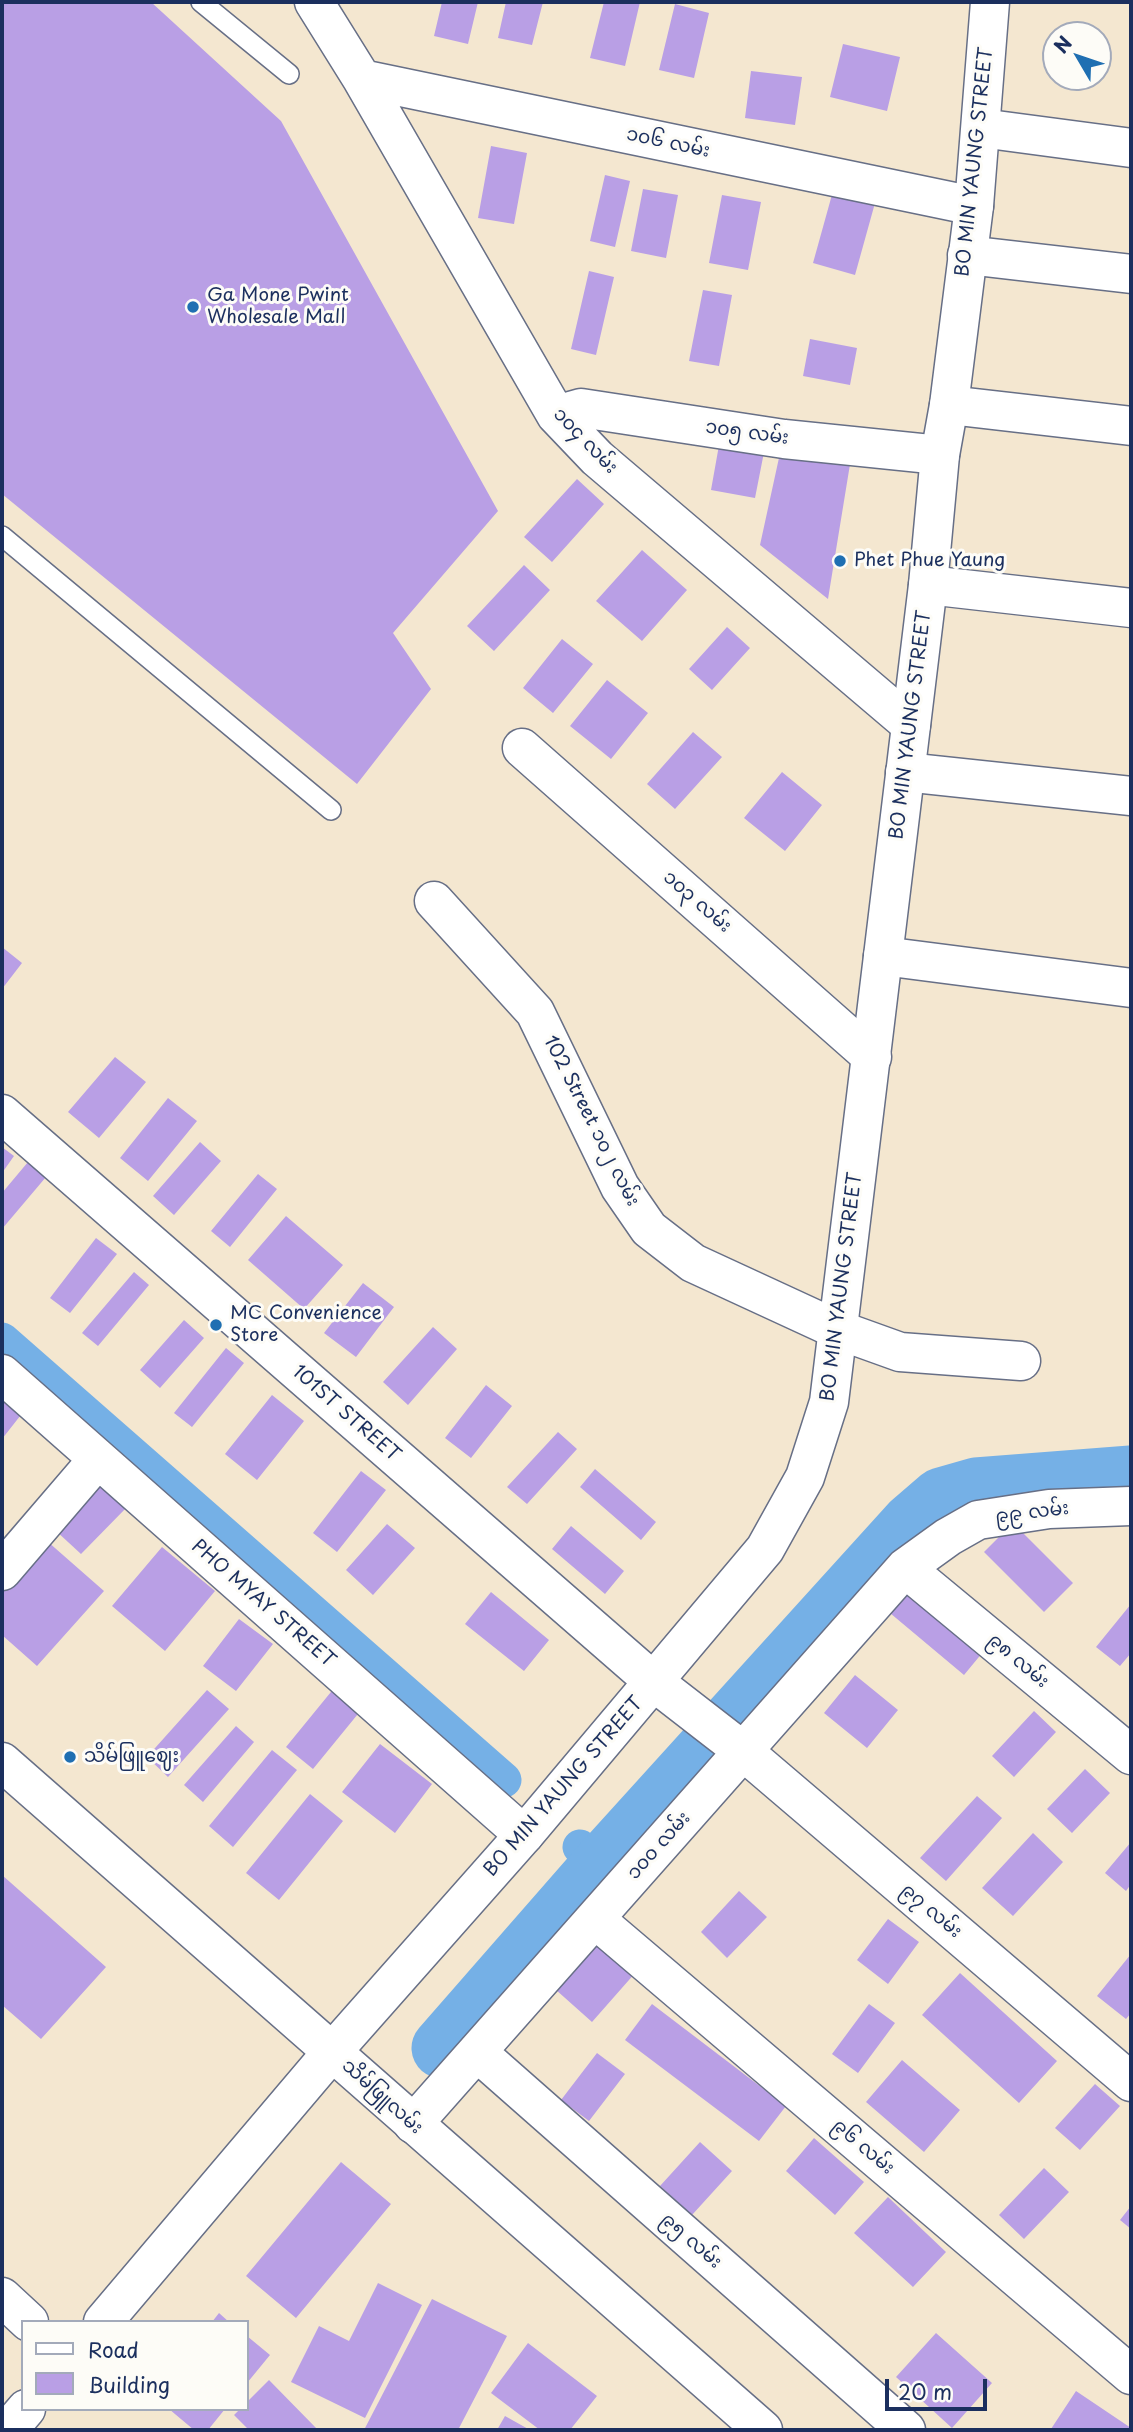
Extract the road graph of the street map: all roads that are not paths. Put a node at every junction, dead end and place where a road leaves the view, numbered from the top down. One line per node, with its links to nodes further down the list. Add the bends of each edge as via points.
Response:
1 (201, 2): 4 (lane)
2 (314, 2): 5 (street, ၁၀၄ လမ်း)
3 (990, 2): 6 (street, BO MIN YAUNG STREET)
4 (289, 74)
5 (362, 79): 8 (street, ၁၀၆ လမ်း); 12 (street, ၁၀၄ လမ်း)
6 (981, 128): 7 (street); 8 (street, BO MIN YAUNG STREET)
7 (1131, 148)
8 (974, 206): 9 (street, BO MIN YAUNG STREET)
9 (967, 255): 10 (street); 11 (street, BO MIN YAUNG STREET)
10 (1131, 274)
11 (949, 405): 13 (street); 14 (street, BO MIN YAUNG STREET)
12 (556, 415): 14 (street, ၁၀၅ လမ်း, via 581,408 784,439); 18 (street, ၁၀၄ လမ်း, via 597,458)
13 (1131, 426)
14 (940, 456): 16 (street, BO MIN YAUNG STREET)
15 (2, 536): 22 (lane)
16 (928, 585): 17 (street); 18 (street, BO MIN YAUNG STREET)
17 (1131, 608)
18 (911, 725): 20 (street, BO MIN YAUNG STREET)
19 (522, 748): 26 (street, ၁၀၃ လမ်း)
20 (905, 772): 21 (street); 24 (street, BO MIN YAUNG STREET)
21 (1131, 796)
22 (331, 810)
23 (433, 901): 28 (street, 102 Street ၁၀၂ လမ်း, via 535,1012 620,1187 649,1229 693,1263)
24 (883, 956): 25 (street); 26 (street, BO MIN YAUNG STREET)
25 (1131, 988)
26 (872, 1057): 28 (street, BO MIN YAUNG STREET)
27 (2, 1114): 35 (street, 101ST STREET)
28 (836, 1329): 29 (street, 102 Street ၁၀၂ လမ်း, via 900,1352); 35 (street, BO MIN YAUNG STREET, via 829,1402 805,1477 765,1549)
29 (1021, 1361)
30 (2, 1374): 31 (street, PHO MYAY STREET)
31 (98, 1459): 34 (street); 40 (street, PHO MYAY STREET)
32 (1131, 1506): 33 (street, ၉၉ လမ်း, via 1049,1509 978,1520)
33 (905, 1568): 37 (street, ၁၀၀ လမ်း); 38 (street, ၉၈ လမ်း)
34 (2, 1572)
35 (654, 1682): 36 (street, 101ST STREET); 40 (street, BO MIN YAUNG STREET)
36 (693, 1712): 37 (street, ၉၇ လမ်း)
37 (737, 1746): 41 (street, ၁၀၀ လမ်း); 44 (street, ၉၇ လမ်း)
38 (1131, 1755)
39 (2, 1762): 42 (street, သိမ်ဖြူလမ်း)
40 (524, 1835): 42 (street, BO MIN YAUNG STREET)
41 (595, 1919): 43 (street, ၁၀၀ လမ်း); 49 (street, ၉၆ လမ်း)
42 (332, 2052): 45 (street, သိမ်ဖြူလမ်း); 48 (street, BO MIN YAUNG STREET)
43 (477, 2052): 45 (street, ၁၀၀ လမ်း); 53 (street, ၉၅ လမ်း)
44 (1131, 2082)
45 (413, 2124): 52 (street, သိမ်ဖြူလမ်း)
46 (2, 2297): 47 (street)
47 (27, 2320)
48 (105, 2320)
49 (1131, 2375)
50 (24, 2411): 51 (street)
51 (8, 2430)
52 (761, 2430)
53 (906, 2430)

